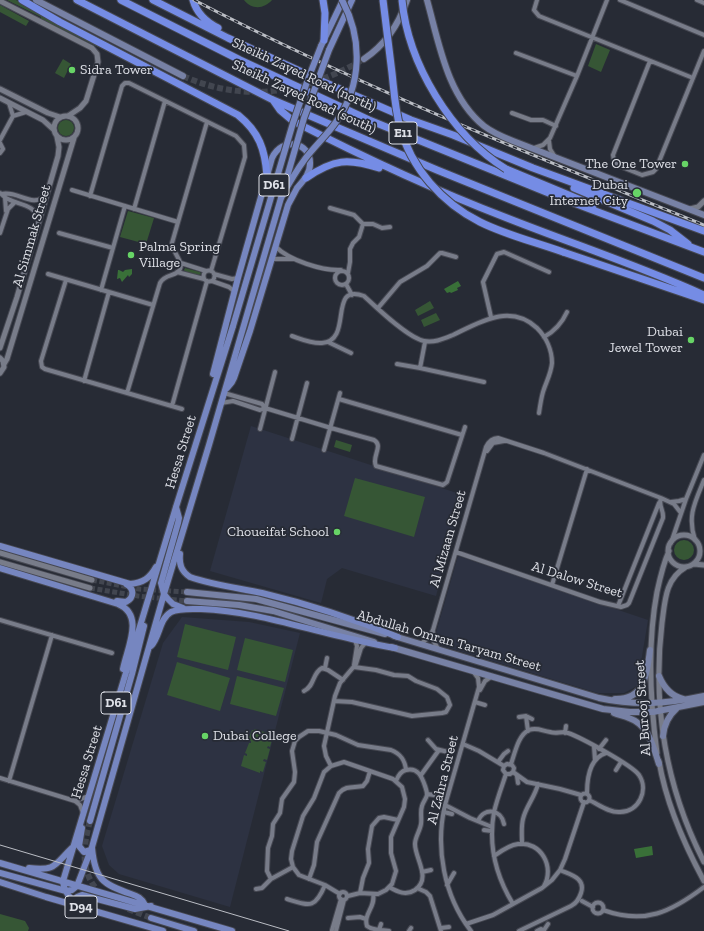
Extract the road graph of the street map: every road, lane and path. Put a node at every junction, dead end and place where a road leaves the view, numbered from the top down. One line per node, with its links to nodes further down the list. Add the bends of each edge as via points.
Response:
1 (22, 0): 53 (highway, via 238,115 249,125 261,143)
2 (36, 0): 28 (main road)
3 (77, 0): 33 (highway, Sheikh Zayed Road (south) / E11)
4 (121, 0): 67 (highway, Sheikh Zayed Road (north) / E11, via 311,94)
5 (153, 0): 27 (highway)
6 (193, 0): 27 (highway, via 200,14 210,24)
7 (323, 0): 22 (highway)
8 (343, 0): 22 (main road, Hessa Street / D61); 59 (main road, bridge, via 357,44 356,72 352,90 336,123 304,160)
9 (352, 0): 59 (main road, Hessa Street / D61, bridge, via 304,118)
10 (383, 0): 105 (highway, bridge, via 398,118 407,146 421,172 433,187 475,219 498,229)
11 (402, 0): 67 (highway, bridge, via 405,20 418,62 432,88 465,136 484,154 506,169 583,201)
12 (408, 0): 25 (main road, via 385,40)
13 (427, 0): 48 (main road, via 449,75 459,98 472,115 490,130)
14 (537, 0): 21 (street, via 534,10 539,16)
15 (607, 0): 21 (street)
16 (620, 0): 20 (street)
17 (697, 0): 19 (street)
18 (0, 1): 39 (street, via 92,48 97,54 98,62 86,101)
19 (704, 3)
20 (704, 35)
21 (592, 38): 26 (street); 29 (street)
22 (323, 43): 125 (main road, Hessa Street / D61, bridge, via 293,123)
23 (704, 51): 30 (street)
24 (516, 53): 29 (street)
25 (364, 59)
26 (650, 61): 30 (street); 30 (street, via 613,152 614,161 620,166 643,175 654,171)
27 (285, 64): 51 (highway, via 411,120)
28 (183, 76)
29 (577, 76): 42 (street)
30 (693, 78)
31 (0, 89): 40 (street)
32 (0, 98): 35 (street)
33 (273, 100): 52 (highway, via 293,121); 94 (highway, Sheikh Zayed Road (south) / E11, via 437,170)
34 (165, 101): 41 (street); 58 (street, via 129,83 123,85); 64 (street)
35 (8, 102): 36 (street); 38 (street)
36 (26, 112): 38 (street); 43 (street, via 47,123)
37 (512, 113): 42 (street, via 531,120 543,120)
38 (13, 116): 47 (street)
39 (68, 116): 40 (street); 45 (street, via 76,120 79,127)
40 (60, 117): 43 (street, via 55,123)
41 (207, 122): 69 (street); 88 (street, via 239,138 244,145 245,153)
42 (556, 126): 46 (street)
43 (54, 131): 44 (street)
44 (57, 136): 45 (street, via 63,140); 56 (street, Al Simmak Street, via 59,150)
45 (74, 138): 104 (street, Al Simmak Street)
46 (550, 140): 48 (street, via 539,147); 50 (street, via 551,152)
47 (0, 142): 49 (street, via 3,149)
48 (531, 148): 50 (main road)
49 (0, 153)
50 (556, 158): 65 (main road)
51 (533, 168): 73 (highway); 78 (highway, via 657,223)
52 (401, 174): 54 (highway, via 364,163 346,161 328,165); 102 (highway, via 490,212)
53 (267, 176): 54 (main road, via 275,151 281,146 296,144 304,148 311,162); 92 (main road)
54 (306, 178): 76 (main road, via 288,205)
55 (72, 190): 58 (street)
56 (47, 194): 57 (street, via 35,201 10,192); 70 (street, Al Simmak Street)
57 (2, 195): 61 (street); 66 (street)
58 (90, 196): 62 (street)
59 (281, 198): 126 (main road, Hessa Street / D61)
60 (704, 201): 65 (street, via 698,207)
61 (15, 202): 66 (street); 70 (street, via 33,209 38,215)
62 (125, 206): 64 (street); 77 (street)
63 (330, 208): 71 (street, via 354,215)
64 (134, 209): 69 (street)
65 (690, 209): 68 (main road)
66 (6, 212): 74 (street)
67 (605, 214): 78 (highway, Sheikh Zayed Road (north) / E11)
68 (704, 215)
69 (178, 222): 83 (street, via 172,245)
70 (39, 223): 103 (street, Al Simmak Street)
71 (363, 224): 72 (street); 84 (street, via 350,249)
72 (390, 227)
73 (704, 231)
74 (0, 232)
75 (59, 232): 77 (street)
76 (276, 247): 81 (main road); 82 (street)
77 (113, 248): 98 (street)
78 (693, 248): 79 (highway, Sheikh Zayed Road (north) / E11)
79 (704, 252)
80 (456, 256): 107 (street, via 440,254 400,282)
81 (272, 259): 82 (street); 126 (main road, via 234,378)
82 (294, 259): 85 (street)
83 (181, 264): 87 (street); 88 (street)
84 (349, 265): 86 (street); 90 (street)
85 (328, 269): 86 (street); 93 (street)
86 (342, 270): 90 (street); 93 (street)
87 (177, 272): 96 (street); 106 (street, via 163,279)
88 (210, 272): 92 (street, via 232,279); 96 (street, via 214,279); 96 (street, via 203,276)
89 (549, 272): 109 (street, via 504,252 496,254 484,282)
90 (348, 273): 97 (street, via 350,278)
91 (48, 274): 95 (street)
92 (238, 278): 100 (main road)
93 (335, 278): 97 (street, via 338,284)
94 (704, 278)
95 (66, 280): 98 (street); 122 (street, via 41,365 46,369)
96 (208, 280): 100 (street, via 229,287); 132 (street)
97 (346, 284): 101 (street)
98 (101, 290): 99 (street)
99 (109, 292): 106 (street); 122 (street)
100 (235, 292): 125 (main road, via 213,376)
101 (352, 295): 107 (street, via 364,296); 112 (street, via 343,302 338,332)
102 (704, 295)
103 (17, 297): 104 (street); 114 (street, Al Simmak Street)
104 (25, 300): 117 (street, Al Simmak Street)
105 (704, 300)
106 (153, 305): 127 (street)
107 (378, 308): 113 (street, via 410,335)
108 (567, 312): 111 (street, via 560,325)
109 (491, 318): 111 (street, via 521,318 534,326); 113 (street, via 441,340)
110 (292, 336): 112 (street, via 316,343)
111 (544, 337): 135 (street, via 550,351 552,366)
112 (328, 342): 115 (street)
113 (425, 342): 119 (street)
114 (0, 348)
115 (351, 353)
116 (0, 358): 117 (street)
117 (4, 364): 121 (street, Al Simmak Street, via 4,370)
118 (397, 364): 119 (street)
119 (420, 368): 123 (street)
120 (275, 372): 133 (street)
121 (0, 373)
122 (84, 381): 127 (street)
123 (484, 382)
124 (307, 383): 136 (street)
125 (214, 386): 149 (main road, Hessa Street / D61)
126 (225, 391): 129 (street); 131 (main road, Hessa Street / D61)
127 (127, 393): 132 (street)
128 (340, 393): 130 (street)
129 (239, 400): 131 (street); 133 (street, via 262,404)
130 (339, 400): 138 (street); 140 (street)
131 (221, 403): 151 (main road, Hessa Street / D61)
132 (172, 406): 134 (street)
133 (265, 408): 136 (street); 139 (street)
134 (182, 409)
135 (539, 413)
136 (298, 418): 138 (street); 141 (street)
137 (465, 427): 140 (street)
138 (330, 428): 140 (street, via 376,441 376,466 443,485 447,482); 142 (street)
139 (260, 429)
140 (462, 435)
141 (292, 438)
142 (324, 450)
143 (704, 455): 146 (street)
144 (587, 469): 147 (street, Al Mizaan Street); 157 (street, Al Mizaan Street, via 498,438 492,439 484,454); 167 (street)
145 (704, 480): 152 (street, via 691,515 692,530)
146 (686, 499): 148 (street); 150 (street)
147 (661, 500): 148 (street, Al Mizaan Street); 173 (street); 173 (street, Al Dalow Street, via 664,518 629,603 624,607)
148 (671, 502): 150 (street, Al Mizaan Street)
149 (176, 507): 159 (main road, Hessa Street / D61); 170 (main road, via 179,518 161,583)
150 (681, 513): 153 (street)
151 (181, 542): 170 (main road, Hessa Street / D61); 179 (main road, via 179,563 185,574 190,577 318,608)
152 (697, 542): 153 (street, via 680,536); 155 (street); 161 (street, via 700,555)
153 (671, 543): 156 (street)
154 (0, 546): 166 (main road)
155 (704, 550)
156 (669, 551): 163 (street, via 676,564); 186 (street, Al Burooj Street, via 663,566 654,612)
157 (456, 552): 167 (street, Al Dalow Street); 177 (street, Al Mizaan Street)
158 (0, 553): 165 (street)
159 (161, 556): 166 (main road, via 146,580); 175 (main road, Hessa Street / D61)
160 (0, 562): 168 (street)
161 (694, 564): 162 (street); 163 (street)
162 (704, 565)
163 (686, 567): 193 (street, Al Burooj Street, via 671,579 667,591 661,632)
164 (0, 568): 171 (main road)
165 (92, 580)
166 (125, 583): 171 (main road, via 132,591 129,600)
167 (552, 585): 173 (street, Al Dalow Street)
168 (90, 588)
169 (186, 592): 179 (main road, Abdullah Omran Taryam Street, via 256,599)
170 (164, 594): 174 (main road, via 173,604); 183 (main road, Hessa Street / D61)
171 (104, 600): 195 (main road, via 124,606 133,622)
172 (187, 601): 184 (main road, Abdullah Omran Taryam Street, via 240,605 273,611)
173 (618, 606)
174 (185, 609): 180 (main road, via 263,616); 183 (main road, via 167,615 155,641)
175 (145, 611): 195 (main road, Hessa Street / D61); 260 (main road, via 144,626 132,674)
176 (0, 620): 178 (street)
177 (434, 630): 182 (street, Al Mizaan Street); 185 (street, via 434,642)
178 (52, 635): 187 (street); 242 (street)
179 (398, 637): 182 (main road, Abdullah Omran Taryam Street)
180 (355, 640): 181 (main road); 189 (street, via 357,646)
181 (366, 642): 184 (main road); 189 (street)
182 (421, 645): 185 (main road, Abdullah Omran Taryam Street)
183 (149, 647): 269 (main road, Hessa Street / D61)
184 (395, 648): 191 (main road, Abdullah Omran Taryam Street)
185 (440, 650): 198 (main road, Abdullah Omran Taryam Street)
186 (650, 650): 198 (main road, via 646,676 638,691 626,698); 204 (street, Al Burooj Street)
187 (112, 653)
188 (327, 658): 190 (street)
189 (354, 666): 194 (street); 201 (street, via 404,675 431,686 447,697 449,709 442,713 412,716 352,702)
190 (325, 668): 194 (street); 196 (street, via 318,671 311,687)
191 (472, 671): 192 (main road, Abdullah Omran Taryam Street); 200 (street, Al Zahra Street, via 479,683)
192 (492, 676): 200 (street, Al Zahra Street, via 482,684); 207 (main road, Abdullah Omran Taryam Street)
193 (659, 676): 199 (main road, via 670,692); 203 (street, Al Burooj Street)
194 (343, 680): 201 (street, via 336,691)
195 (122, 685): 250 (main road, Hessa Street / D61)
196 (304, 691)
197 (704, 696): 199 (main road, Abdullah Omran Taryam Street)
198 (599, 698): 204 (main road, Abdullah Omran Taryam Street, via 628,704)
199 (687, 699): 203 (main road, Abdullah Omran Taryam Street)
200 (475, 701): 205 (street); 220 (street, Al Zahra Street)
201 (334, 702): 216 (street)
202 (704, 702): 206 (main road, Abdullah Omran Taryam Street)
203 (659, 703): 204 (main road, Abdullah Omran Taryam Street); 208 (street, Al Burooj Street)
204 (652, 704): 209 (street, Al Burooj Street)
205 (485, 705)
206 (678, 708): 208 (main road, Abdullah Omran Taryam Street); 217 (main road, via 668,717)
207 (603, 709): 209 (main road, Abdullah Omran Taryam Street); 231 (main road, via 640,724 650,736)
208 (660, 711): 209 (main road, Abdullah Omran Taryam Street); 217 (street, Al Burooj Street)
209 (653, 712): 231 (street, Al Burooj Street)
210 (526, 716): 211 (street); 212 (street); 214 (street)
211 (519, 717)
212 (532, 719)
213 (566, 726): 215 (street)
214 (528, 731): 215 (street, via 538,729 551,733); 230 (street, via 521,738)
215 (566, 732): 221 (street)
216 (326, 733): 232 (street, via 325,751); 234 (street, via 354,743 396,752 404,759); 281 (street, via 308,731 295,741 292,756 294,782 282,799 268,848 267,871)
217 (663, 736): 271 (street, Al Burooj Street, via 676,795)
218 (428, 740): 223 (street)
219 (606, 740): 222 (street)
220 (463, 744): 228 (street); 254 (street, Al Zahra Street)
221 (594, 746): 222 (street); 227 (street)
222 (600, 749): 226 (street)
223 (439, 750): 225 (street); 239 (street)
224 (508, 751): 228 (street)
225 (448, 752)
226 (606, 752): 227 (street); 229 (street)
227 (595, 760): 246 (street, via 589,773)
228 (498, 762): 233 (street)
229 (621, 762): 235 (street); 252 (street, via 633,769 642,780 643,793 636,805 624,812 615,812)
230 (511, 764): 233 (street); 237 (street)
231 (659, 764): 284 (street, Al Burooj Street, via 678,826)
232 (331, 766): 236 (street, via 344,762); 274 (street, via 322,775 314,798 303,816 291,855)
233 (504, 766): 238 (street)
234 (406, 770): 239 (street, via 414,770); 243 (street)
235 (616, 770)
236 (370, 771): 243 (street); 282 (street, via 363,786 345,788 339,793 317,842 314,866)
237 (513, 772): 238 (street); 240 (street)
238 (506, 774): 256 (street, via 499,788)
239 (421, 775): 247 (street)
240 (517, 776): 244 (street); 245 (street, via 527,782)
241 (0, 778): 242 (street)
242 (9, 781): 251 (street)
243 (396, 781): 259 (street, via 402,787 405,799)
244 (518, 783)
245 (538, 784): 249 (street); 267 (street, via 523,818)
246 (587, 793): 249 (street); 252 (street)
247 (427, 794): 248 (street); 277 (street, via 422,805 421,825 415,841)
248 (434, 795)
249 (581, 795): 253 (street)
250 (89, 796): 251 (street); 258 (main road, Hessa Street / D61)
251 (75, 800): 258 (street, via 80,805)
252 (589, 800): 253 (street)
253 (584, 802): 276 (street)
254 (445, 805): 255 (street, Al Zahra Street); 261 (street)
255 (444, 812): 257 (street); 265 (street, Al Zahra Street)
256 (494, 812): 261 (street, via 482,814); 262 (street, via 501,816); 263 (street, via 495,821)
257 (452, 814)
258 (82, 818): 268 (main road, Hessa Street / D61); 269 (main road, via 79,846 84,852)
259 (398, 820): 290 (street, via 390,842 396,876); 298 (street, via 379,818 372,826 369,862)
260 (90, 821)
261 (478, 821): 263 (street)
262 (504, 824)
263 (492, 829): 264 (street); 270 (street)
264 (484, 830)
265 (441, 842): 266 (street); 287 (street, Al Zahra Street)
266 (447, 842)
267 (522, 844): 270 (street, via 511,845); 293 (street, via 534,847 545,859 548,875)
268 (72, 848): 273 (main road, via 59,862 49,868 40,870); 283 (main road, Hessa Street / D61)
269 (91, 849): 288 (main road, Hessa Street); 307 (main road, via 95,867 103,881 140,897)
270 (494, 856): 306 (street, via 503,886)
271 (704, 862)
272 (0, 863): 273 (main road, D94)
273 (14, 867): 280 (main road, D94)
274 (293, 867): 281 (street); 282 (street, via 299,875)
275 (431, 870): 277 (street)
276 (560, 870): 293 (street); 328 (street, via 580,880 582,888 579,898 571,906)
277 (422, 872): 292 (street, via 422,881)
278 (0, 873): 289 (main road)
279 (454, 873): 287 (street)
280 (52, 878): 283 (main road, D94); 289 (main road, via 58,884)
281 (271, 878): 294 (street, via 262,888)
282 (309, 879): 286 (street)
283 (63, 881): 288 (main road, D94); 296 (main road)
284 (704, 881)
285 (0, 882): 308 (main road, D94)
286 (325, 885): 297 (street); 302 (street, via 320,897 312,904)
287 (447, 885): 316 (street, Al Zahra Street)
288 (77, 886): 296 (main road); 307 (main road, D94)
289 (49, 887): 296 (main road)
290 (389, 887): 292 (street, via 406,893); 299 (street)
291 (704, 887): 311 (street, via 679,905 657,914 626,916)
292 (417, 888): 319 (street, via 430,896)
293 (542, 888): 300 (street)
294 (256, 889)
295 (530, 889): 300 (street)
296 (66, 891): 308 (main road)
297 (340, 894): 301 (street, via 344,892); 303 (street)
298 (360, 894): 299 (street); 301 (street)
299 (373, 894): 314 (street, via 374,904)
300 (532, 894): 306 (street)
301 (348, 896): 303 (street)
302 (287, 899)
303 (342, 899): 324 (street)
304 (582, 901): 310 (street)
305 (501, 904): 309 (street)
306 (513, 904): 309 (street)
307 (148, 905): 308 (main road, via 135,909 82,895 77,897); 323 (main road, D94)
308 (80, 906): 321 (main road, D94)
309 (508, 907): 316 (street, via 484,919)
310 (593, 907): 311 (street, via 597,913); 311 (street, via 599,903)
311 (603, 910)
312 (150, 918): 322 (main road)
313 (348, 918): 314 (street)
314 (366, 919): 325 (street, via 367,926)
315 (381, 924): 320 (street)
316 (466, 924): 327 (street, Al Zahra Street)
317 (548, 924): 330 (street)
318 (449, 927): 319 (street)
319 (441, 929)
320 (379, 930): 325 (street); 326 (street)
321 (163, 931)
322 (194, 931)
323 (232, 931)
324 (333, 931)
325 (373, 931)
326 (389, 931)
327 (471, 931)
328 (519, 931)
329 (537, 931): 330 (street)
330 (544, 931)

